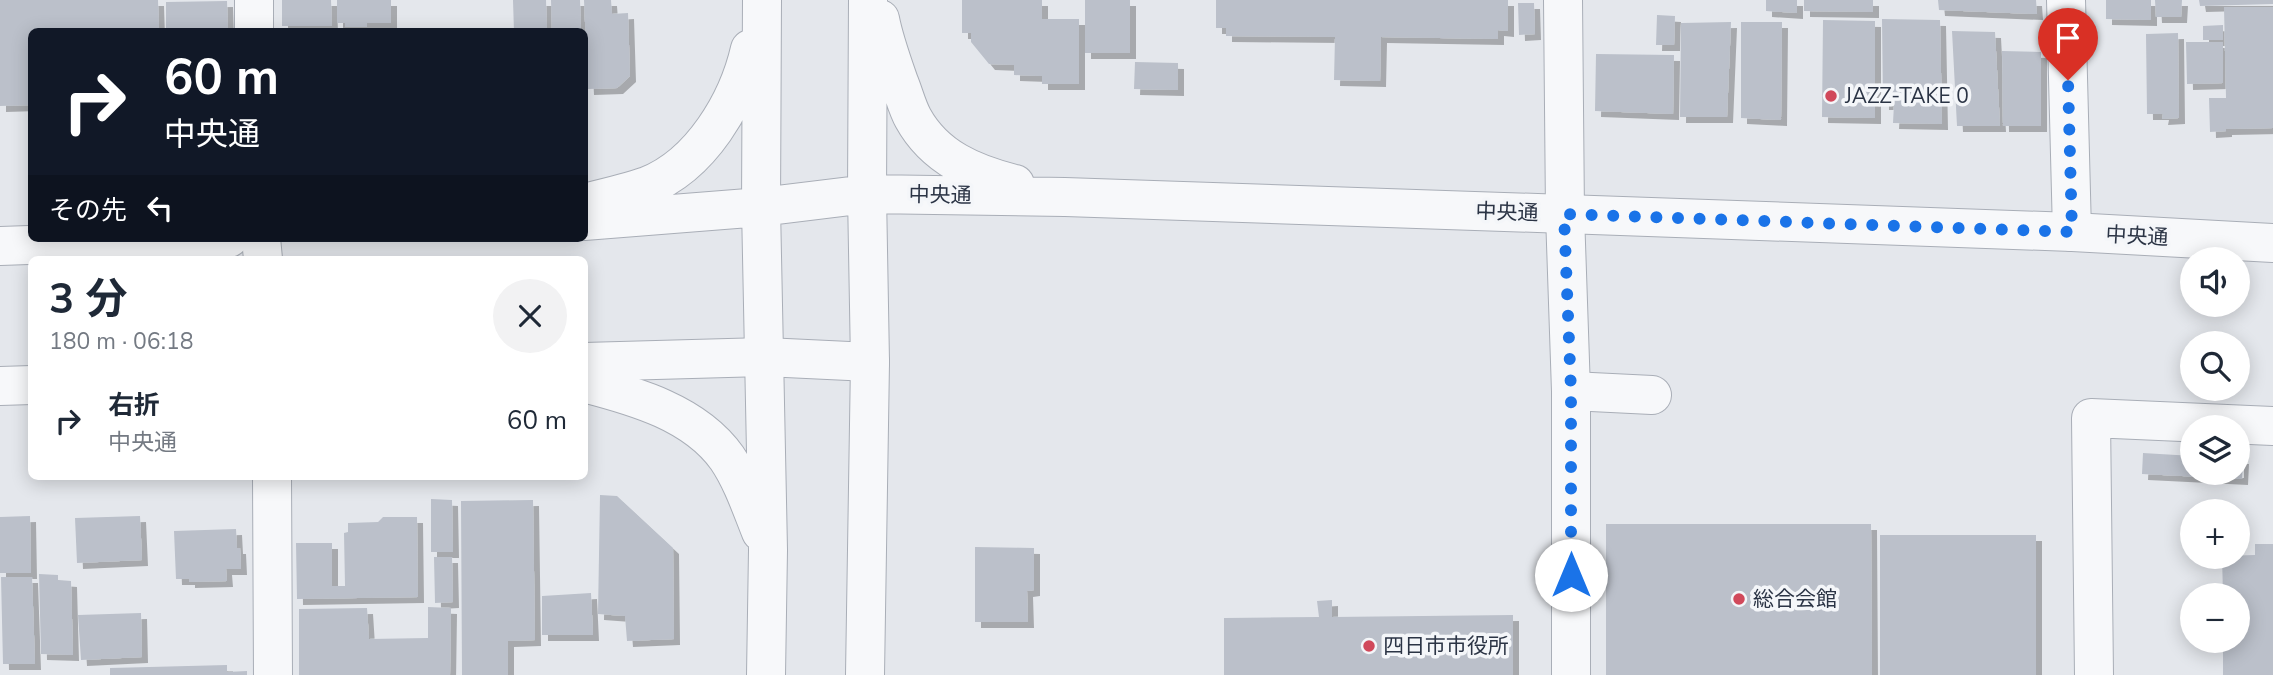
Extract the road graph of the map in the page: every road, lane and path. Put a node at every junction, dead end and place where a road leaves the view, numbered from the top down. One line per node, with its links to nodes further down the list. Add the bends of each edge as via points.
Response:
1 (254, 0): 7 (street)
2 (762, 0): 10 (street, via 744,75 731,105 705,142 649,185); 11 (street)
3 (868, 0): 8 (street)
4 (877, 0): 9 (street, via 912,118 941,152 963,167 996,179)
5 (1563, 0): 12 (street)
6 (2066, 0): 14 (street)
7 (254, 28)
8 (867, 194): 9 (street, 中央通); 11 (street, 中央通); 20 (street)
9 (1065, 197): 12 (street, 中央通)
10 (588, 202)
11 (761, 207): 13 (street, 中央通); 18 (street)
12 (1564, 214): 14 (street, 中央通); 24 (street)
13 (588, 220)
14 (2072, 232): 16 (street, 中央通)
15 (114, 242): 17 (street)
16 (2273, 243)
17 (0, 246)
18 (765, 357): 19 (street); 20 (street); 28 (street)
19 (588, 362)
20 (870, 362): 31 (street)
21 (588, 384): 28 (street, via 656,405 698,429 726,457)
22 (28, 385): 23 (street)
23 (0, 386)
24 (1571, 391): 25 (street); 32 (street)
25 (1652, 395)
26 (2273, 426): 33 (street, via 2091,418)
27 (272, 480): 29 (street)
28 (768, 550): 30 (street)
29 (274, 675)
30 (766, 675)
31 (865, 675)
32 (1571, 675)
33 (2094, 675)

